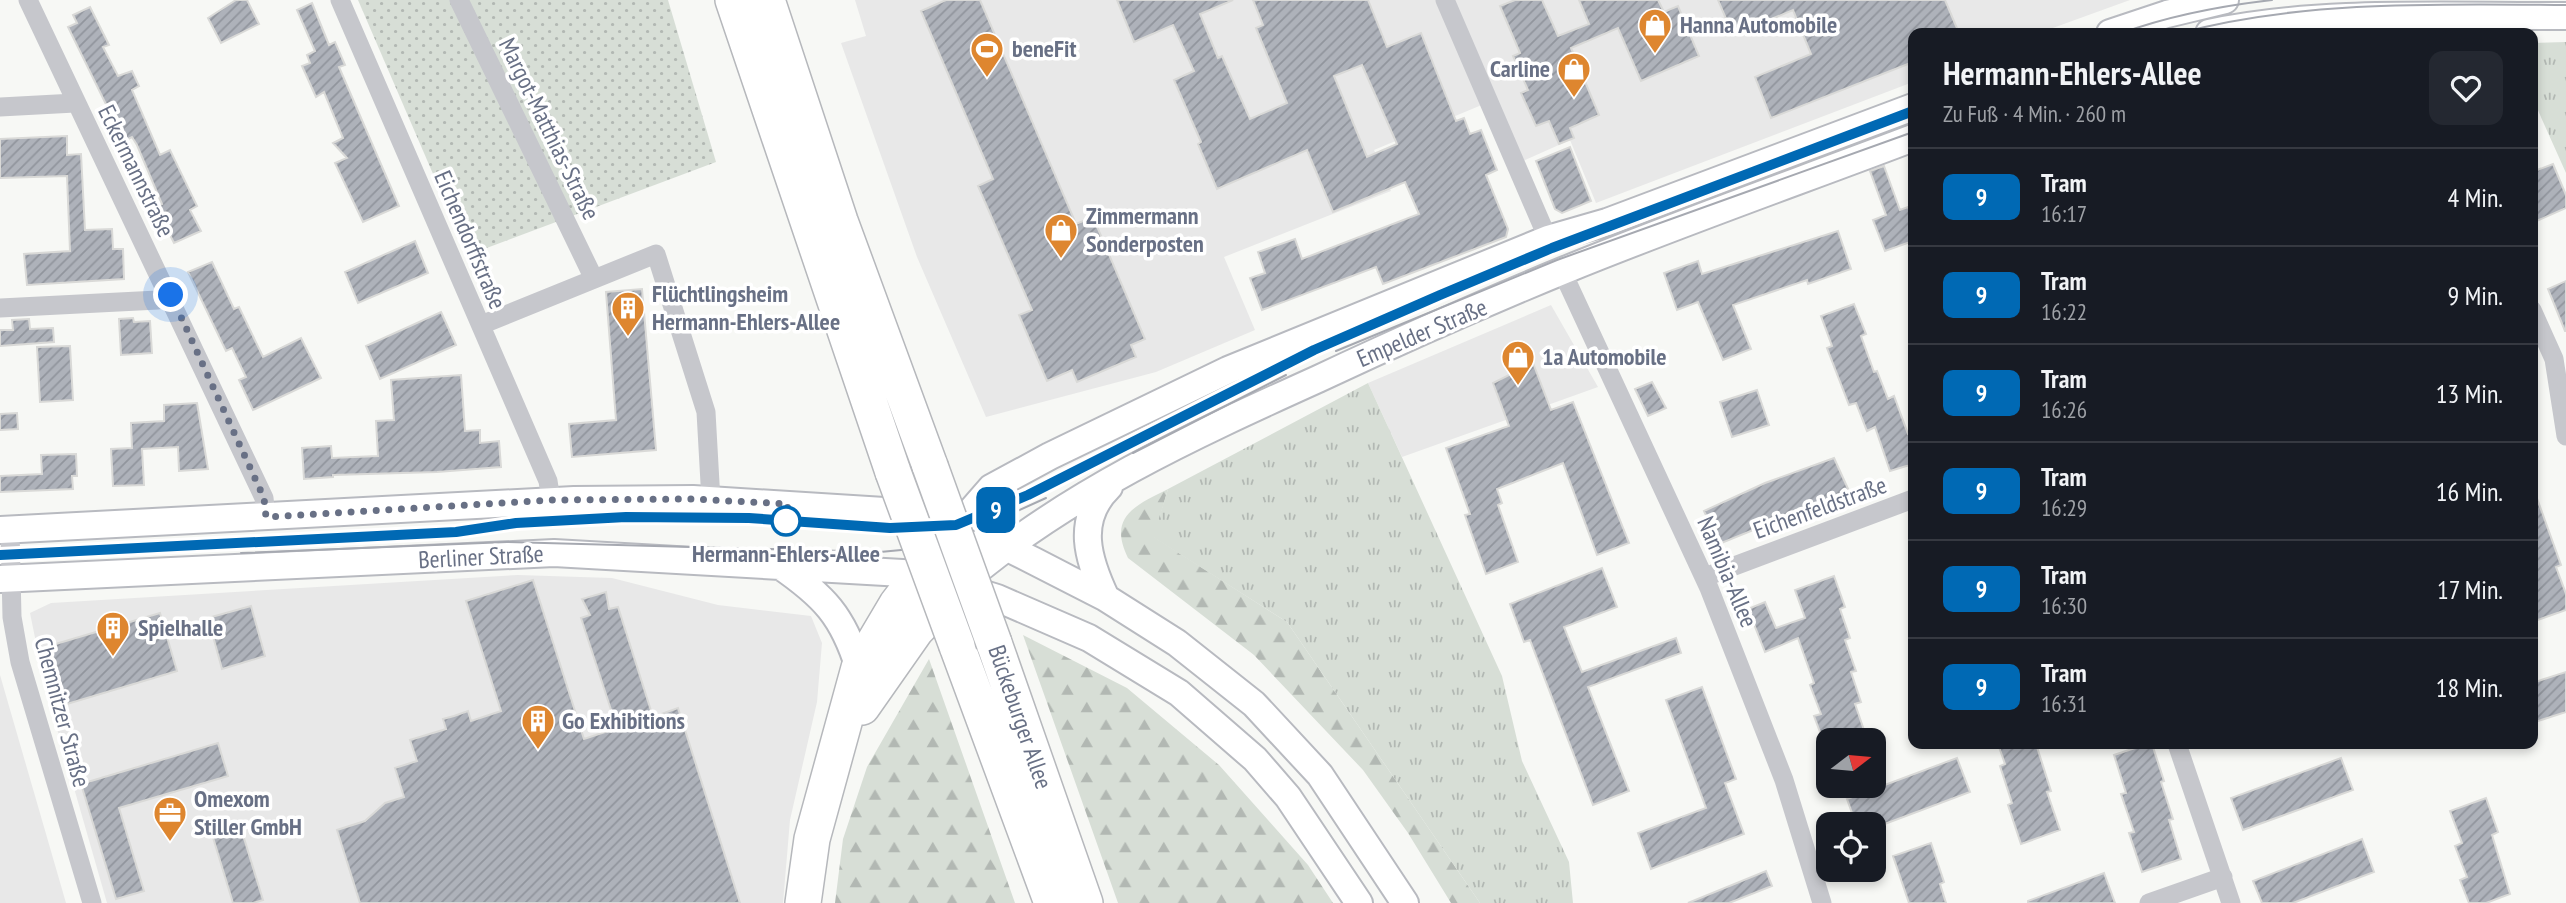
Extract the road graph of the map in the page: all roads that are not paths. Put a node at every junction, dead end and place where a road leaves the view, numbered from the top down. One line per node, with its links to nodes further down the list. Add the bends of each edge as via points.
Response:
1 (28, 0): 12 (street, Eckermannstraße)
2 (340, 0): 22 (street, Eichendorffstraße)
3 (459, 0): 18 (street, Margot-Matthias-Straße)
4 (733, 0): 48 (highway, Bückeburger Allee, bridge, via 893,472)
5 (767, 0): 49 (highway, Bückeburger Allee, bridge, via 840,221)
6 (1445, 0): 16 (street)
7 (2225, 0): 8 (street)
8 (2170, 16): 10 (street)
9 (2566, 16): 11 (street, via 2381,17)
10 (2128, 28)
11 (2245, 28)
12 (75, 103): 13 (street); 19 (street, Eckermannstraße)
13 (0, 107)
14 (1908, 109): 16 (street, Empelder Straße)
15 (1908, 140): 17 (street, Empelder Straße)
16 (1548, 240): 17 (street); 32 (street, Empelder Straße, via 1158,402 991,488)
17 (1562, 271): 26 (street, Empelder Straße, via 1265,402); 37 (street, Namibia-Allee)
18 (594, 279): 22 (street); 28 (street, via 656,254 706,412)
19 (171, 295): 20 (street, via 158,300); 31 (street, Eckermannstraße, via 264,498)
20 (0, 308)
21 (2538, 320): 24 (street)
22 (481, 325): 27 (street, Eichendorffstraße, via 548,481)
23 (2538, 358): 24 (street)
24 (2560, 359): 25 (street)
25 (2566, 436)
26 (1122, 475): 34 (street, Empelder Straße); 40 (street, via 1090,512 1086,538 1093,571)
27 (563, 500): 28 (street); 31 (street)
28 (711, 501): 30 (street)
29 (1908, 501): 37 (street, Eichenfeldstraße)
30 (900, 512): 32 (street); 36 (street)
31 (266, 517): 33 (street)
32 (955, 529): 34 (street); 36 (street)
33 (5, 530): 38 (street, Chemnitzer Straße)
34 (1004, 546): 39 (street, Empelder Straße); 40 (street)
35 (779, 565): 36 (street, Berliner Straße); 38 (street, Berliner Straße, via 554,553); 42 (street, via 840,620)
36 (920, 574): 39 (street, Berliner Straße); 41 (street); 42 (highway)
37 (1704, 577): 52 (street, Namibia-Allee, via 1784,780)
38 (5, 579): 46 (street, Chemnitzer Straße, via 20,662)
39 (960, 584): 41 (highway); 50 (street, via 1089,638 1179,693 1255,759 1288,797)
40 (1106, 598): 51 (street, via 1177,643 1254,704 1320,775)
41 (933, 611): 43 (highway, via 872,690)
42 (859, 668): 43 (highway)
43 (836, 749): 47 (highway, via 812,839)
44 (2179, 749): 45 (street)
45 (2223, 877): 53 (street); 54 (street)
46 (92, 903)
47 (803, 903)
48 (1052, 903)
49 (1085, 903)
50 (1359, 903)
51 (1405, 903)
52 (1822, 903)
53 (2149, 903)
54 (2231, 903)

